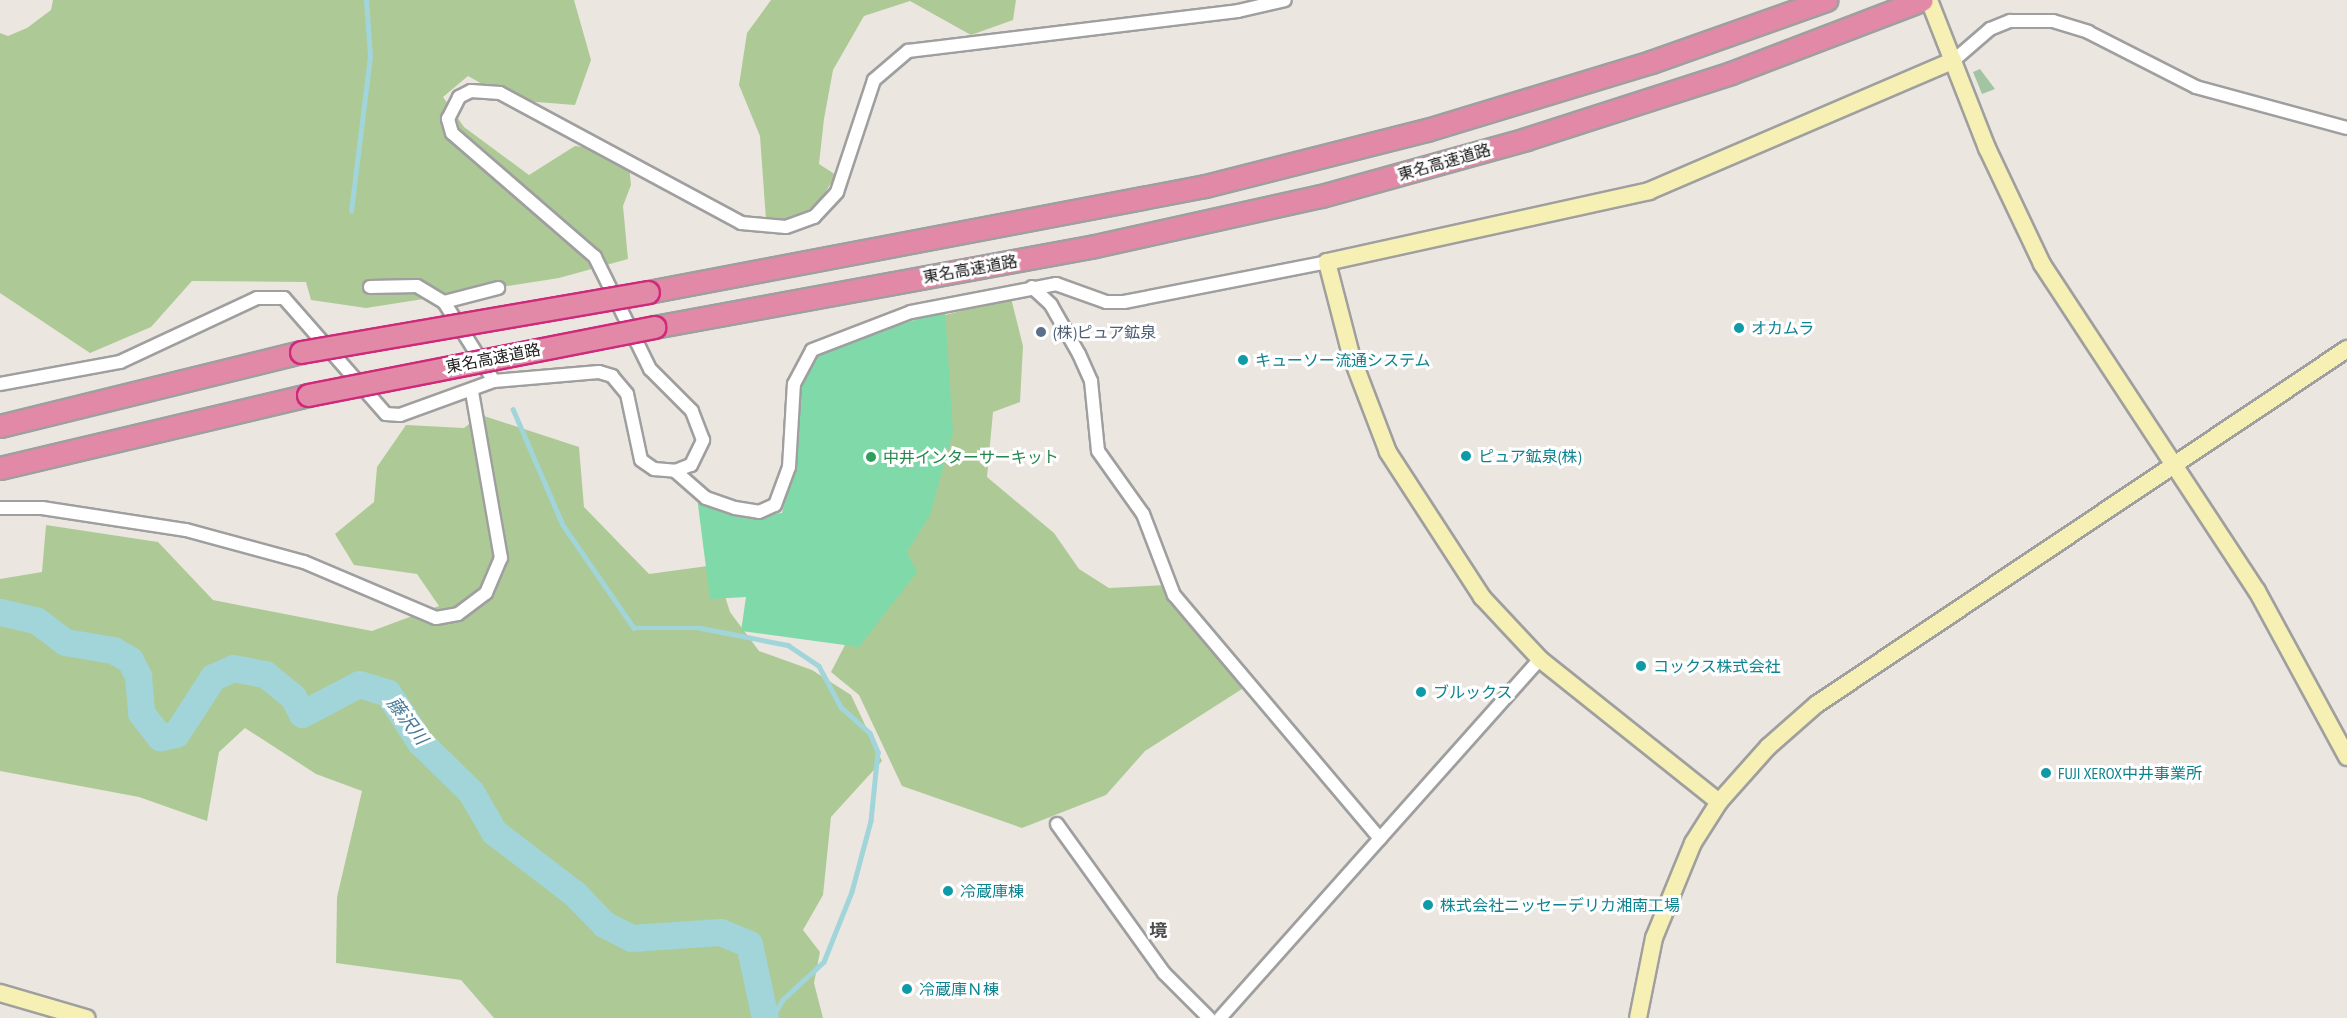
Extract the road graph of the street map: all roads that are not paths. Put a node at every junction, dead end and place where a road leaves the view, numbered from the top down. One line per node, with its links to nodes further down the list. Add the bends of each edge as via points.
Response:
1 (1285, 0): 19 (street, via 1238,11 908,51 874,80 837,192 814,217 786,227 741,223 500,93 478,90 459,97 448,119 452,133 595,256 650,369 692,411 703,440 691,465)
2 (1826, 0): 16 (highway, bridge, via 1618,73 1427,130 1205,186 648,292 301,352)
3 (1922, 0): 18 (highway, 東名高速道路, bridge, via 1731,73 1526,139 1321,196 1095,246 308,394)
4 (1929, 0): 5 (street)
5 (1953, 60): 6 (street, via 1990,29 2010,21 2053,21 2088,32 2196,87); 7 (street, via 1649,191); 17 (street, via 2042,264)
6 (2347, 129)
7 (1327, 262): 9 (street, via 1124,302 1106,302 1056,284); 21 (street, via 1350,355 1388,452 1482,597)
8 (370, 287): 11 (street, via 417,286)
9 (1032, 287): 19 (street, via 911,312 812,350 794,384 789,467 775,505 759,512 735,508 706,498); 25 (street, via 1051,305 1079,354 1091,381 1098,451 1143,514 1174,595)
10 (498, 288): 11 (street)
11 (444, 302): 13 (street)
12 (2347, 349): 17 (street)
13 (494, 381): 15 (street); 19 (street, via 599,372 612,376 627,394 641,460 654,469)
14 (0, 384): 15 (street, via 120,362 271,296 297,306 386,414 400,415)
15 (472, 391): 20 (street, via 501,558 486,593 458,614 436,618 304,562 186,530 42,508)
16 (0, 426)
17 (2173, 465): 22 (street, via 2257,591); 23 (street, via 1817,704 1768,747)
18 (0, 468)
19 (675, 471)
20 (0, 508)
21 (1540, 659): 23 (street); 25 (street)
22 (2347, 757)
23 (1719, 802): 30 (street, via 1694,843 1658,928)
24 (1057, 824): 28 (street, via 1164,973)
25 (1380, 839): 29 (street)
26 (0, 993): 27 (street)
27 (86, 1018)
28 (1209, 1018)
29 (1220, 1018)
30 (1638, 1018)

